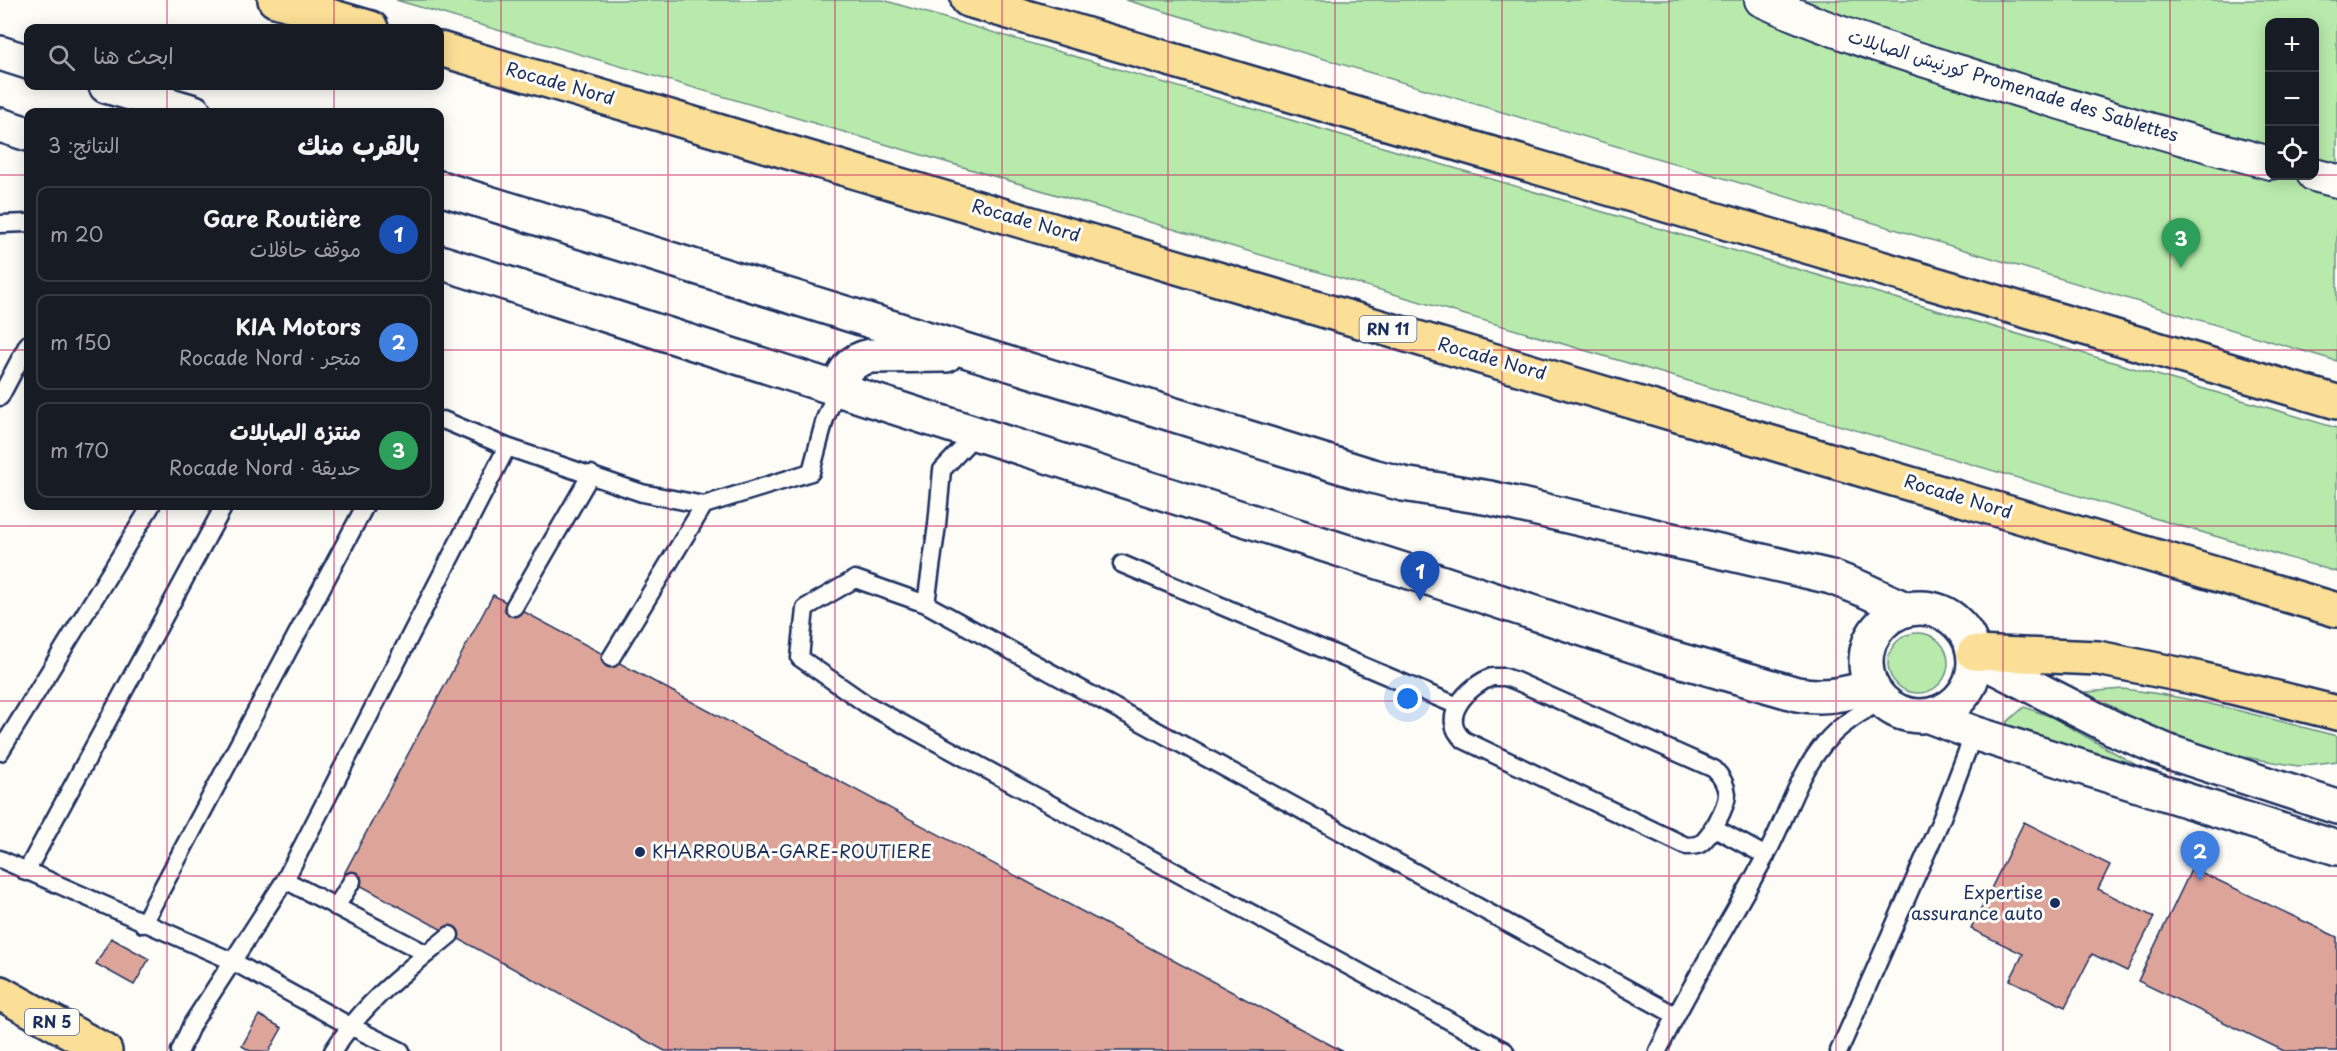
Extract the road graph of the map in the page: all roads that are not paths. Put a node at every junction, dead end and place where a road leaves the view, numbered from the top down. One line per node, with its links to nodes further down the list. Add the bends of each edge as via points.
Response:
1 (275, 0): 4 (highway)
2 (968, 0): 25 (highway)
3 (1761, 0): 12 (street, كورنيش الصابلات Promenade des Sablettes, via 1810,23 1877,46 2070,107)
4 (357, 24)
5 (444, 50): 38 (highway, Rocade Nord / RN 11)
6 (0, 53): 7 (street)
7 (24, 61)
8 (120, 90): 9 (street)
9 (180, 108)
10 (0, 125): 11 (street)
11 (24, 133)
12 (2265, 162)
13 (2319, 176): 14 (street)
14 (2337, 181)
15 (444, 189): 16 (street)
16 (478, 200): 17 (street); 22 (street)
17 (444, 202)
18 (0, 224): 19 (lane)
19 (24, 224)
20 (444, 263): 23 (street)
21 (24, 352): 24 (lane)
22 (976, 354): 23 (street, via 859,358 843,372); 37 (street, via 1369,475 1490,498 1831,577)
23 (837, 390): 27 (street); 30 (lane, via 811,472)
24 (0, 397)
25 (2337, 402)
26 (444, 420): 28 (lane)
27 (976, 434): 35 (lane, via 942,470); 41 (street, via 1665,656 1797,694)
28 (507, 447): 29 (lane); 53 (lane)
29 (591, 474): 30 (lane, via 642,493); 36 (lane)
30 (704, 505): 40 (lane)
31 (150, 510): 46 (lane)
32 (222, 510): 52 (lane)
33 (363, 510): 56 (lane)
34 (1122, 564): 42 (lane)
35 (926, 604): 61 (lane); 67 (lane, via 855,579 805,608 800,658 866,704)
36 (514, 607)
37 (1905, 609): 39 (street, via 1935,610 1949,616 1969,638); 41 (street, via 1878,626 1869,640 1865,663)
38 (2337, 610)
39 (1974, 655): 43 (highway, via 2098,658); 44 (street, via 1974,671 1963,696 1942,712); 47 (street, via 2117,730 2169,752)
40 (611, 658)
41 (1876, 694): 44 (street, via 1895,711); 50 (lane, via 1810,761)
42 (1458, 706): 48 (lane, via 1454,724 1464,740 1679,844 1701,844); 48 (lane, via 1481,681 1505,677 1714,769 1727,792 1726,803)
43 (2337, 713)
44 (1929, 716): 45 (street)
45 (1974, 733): 49 (street); 69 (lane, via 1941,820)
46 (0, 752)
47 (2337, 807)
48 (1713, 827): 50 (lane)
49 (2337, 848)
50 (1766, 856): 61 (lane)
51 (0, 860): 52 (lane)
52 (26, 872): 56 (lane)
53 (285, 880): 55 (lane); 59 (lane)
54 (352, 882): 55 (lane)
55 (336, 907): 58 (lane)
56 (143, 924): 59 (lane)
57 (450, 935): 58 (lane)
58 (427, 954): 62 (lane)
59 (232, 962): 62 (lane); 64 (lane, via 192,1024)
60 (0, 993): 63 (highway, RN 5)
61 (1675, 1015): 68 (lane)
62 (350, 1026): 65 (lane); 66 (lane)
63 (105, 1051)
64 (180, 1051)
65 (333, 1051)
66 (401, 1051)
67 (1505, 1051)
68 (1658, 1051)
69 (1839, 1051)

